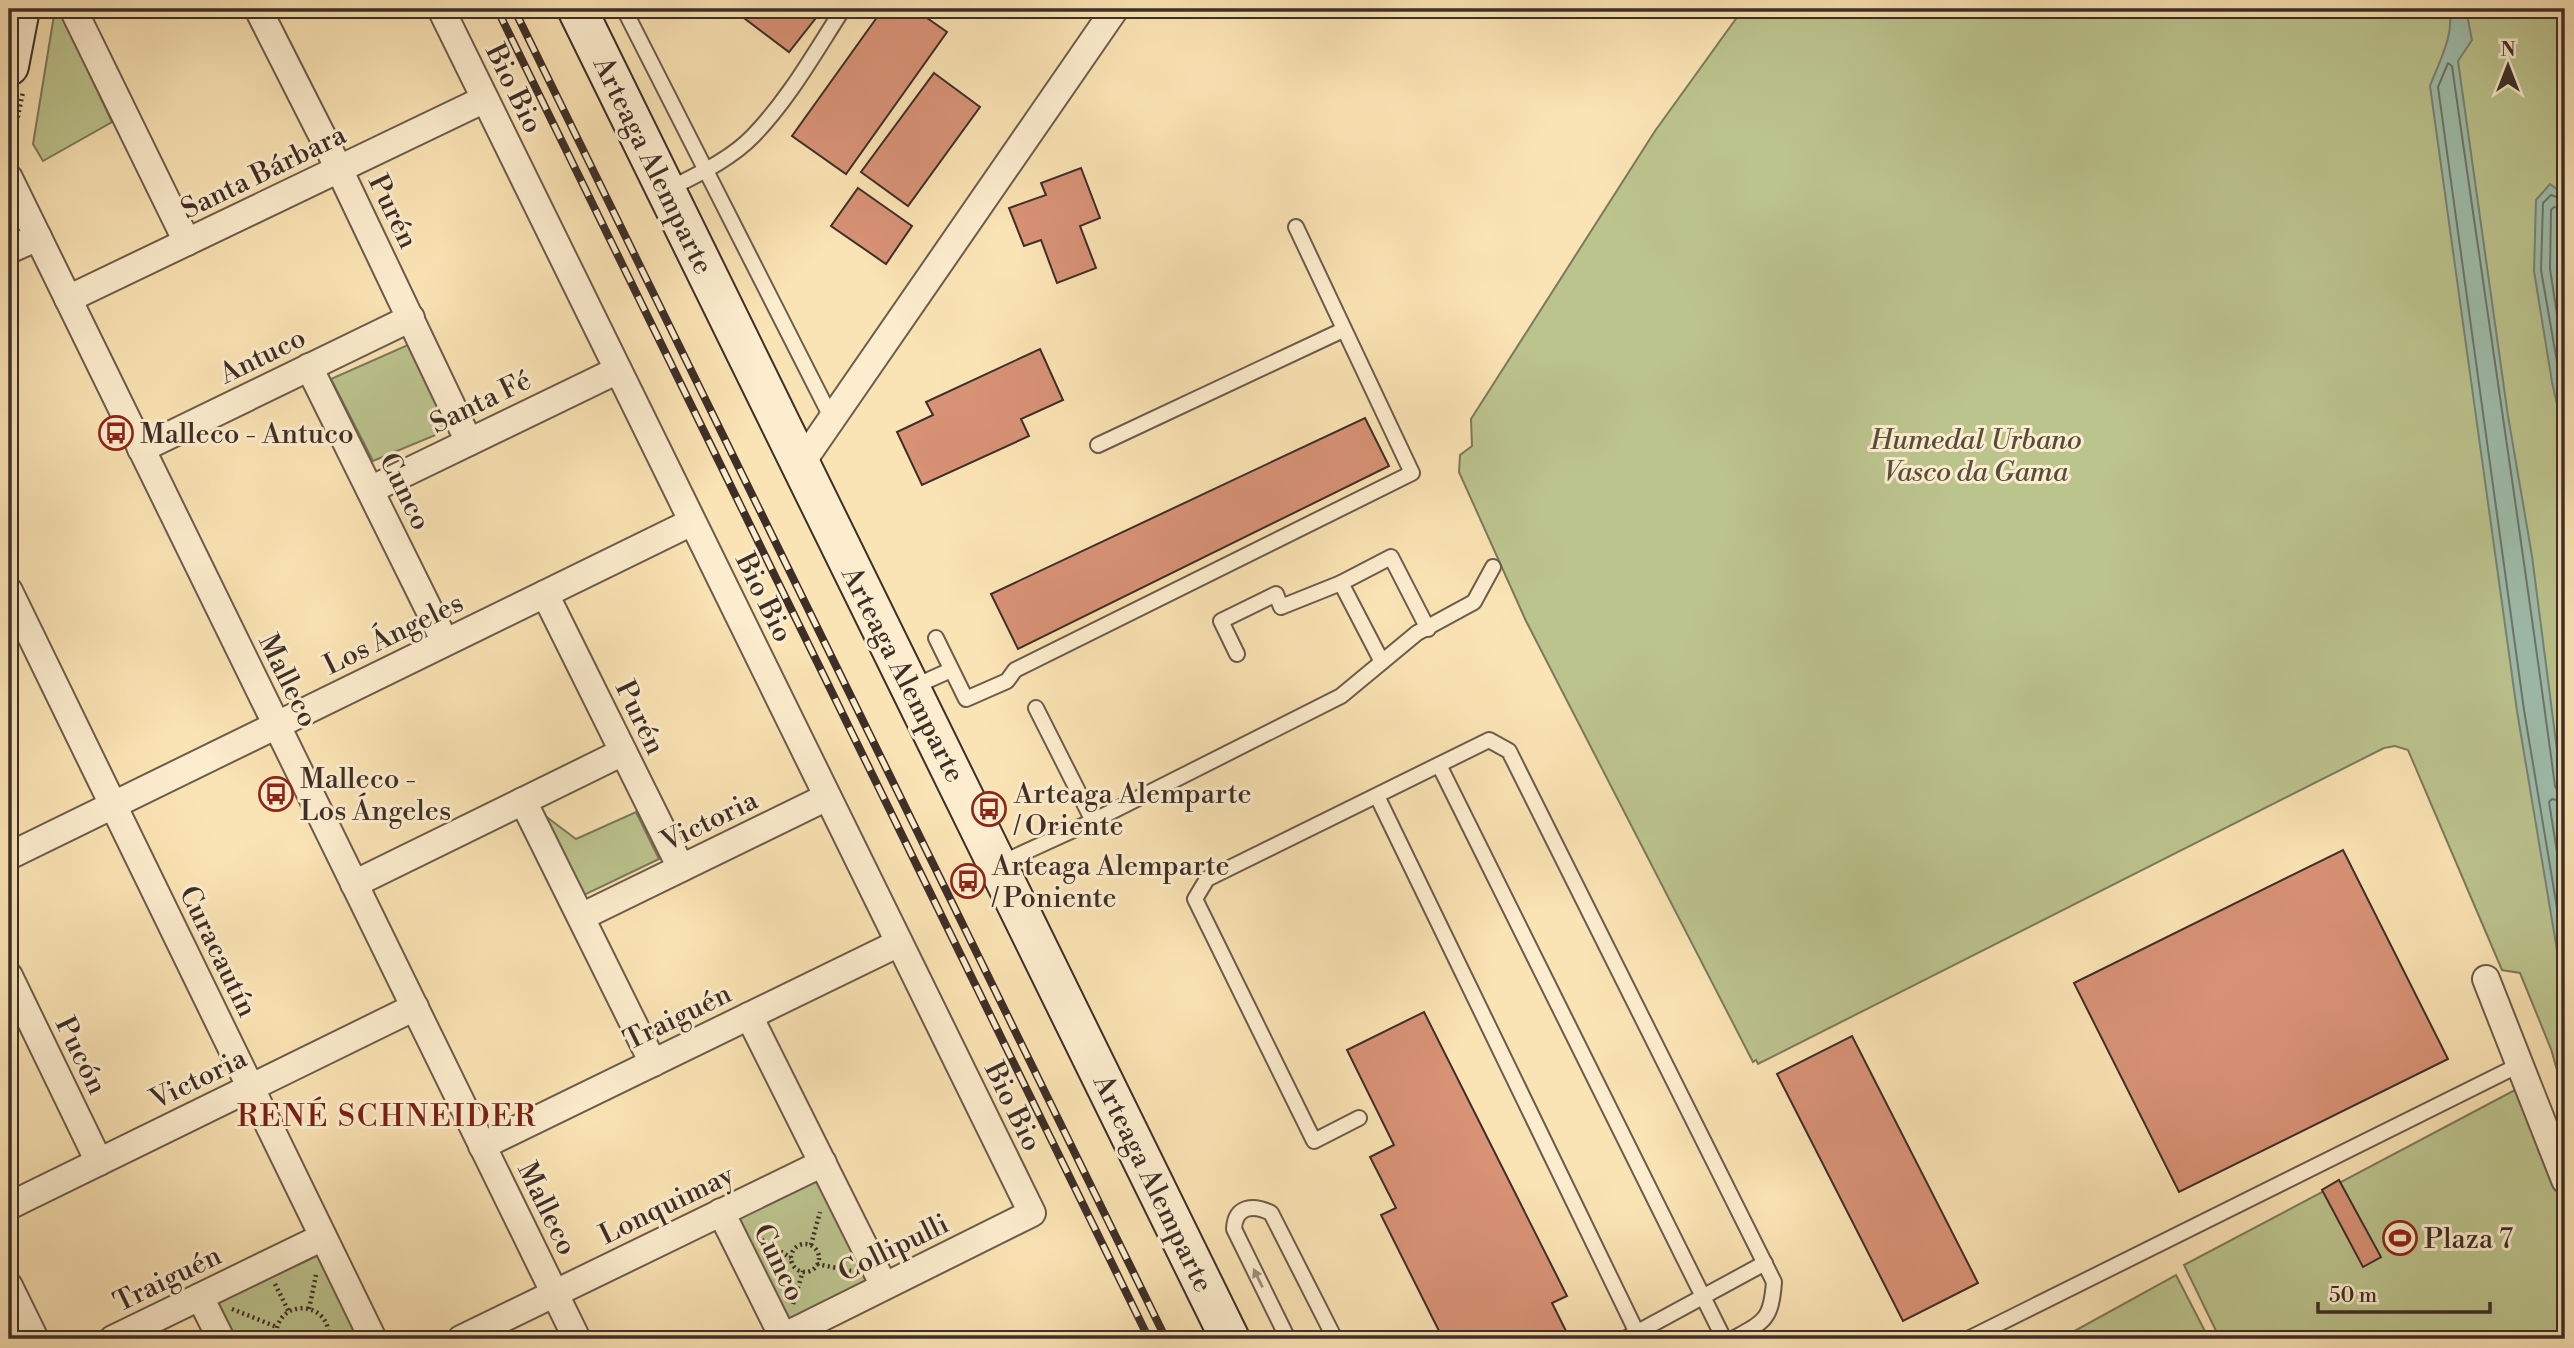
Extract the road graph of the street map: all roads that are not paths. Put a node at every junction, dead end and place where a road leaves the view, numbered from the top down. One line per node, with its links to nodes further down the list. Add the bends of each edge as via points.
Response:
1 (20, 9): 9 (main road)
2 (73, 9): 17 (street)
3 (258, 9): 11 (street, Purén)
4 (441, 9): 10 (street, Bio Bio)
5 (577, 9): 14 (main road, Arteaga Alemparte)
6 (624, 9): 12 (lane)
7 (843, 9): 12 (lane, via 779,106 752,138)
8 (1115, 9): 24 (street)
9 (9, 66)
10 (485, 99): 11 (street, Santa Bárbara); 23 (street, Bio Bio)
11 (339, 169): 17 (street, Santa Bárbara); 20 (street, Purén)
12 (705, 171): 14 (lane); 24 (lane)
13 (9, 178): 16 (street, Malleco)
14 (666, 191): 28 (main road, Arteaga Alemparte)
15 (1296, 228): 21 (lane)
16 (38, 237): 18 (street); 19 (street, Malleco)
17 (187, 242): 19 (street, Santa Bárbara)
18 (9, 250)
19 (68, 299): 27 (street, Malleco)
20 (411, 318): 22 (street, Antuco); 25 (street, Purén)
21 (1343, 330): 26 (lane); 40 (lane, via 1412,473 1015,670 997,686 966,699)
22 (309, 367): 27 (street, Antuco); 29 (street, Cunco)
23 (618, 370): 25 (street, Santa Fé); 30 (street, Bio Bio)
24 (832, 419): 28 (street)
25 (469, 442): 29 (street, Santa Fé)
26 (1098, 445)
27 (141, 449): 43 (street, Malleco)
28 (800, 465): 41 (main road, Arteaga Alemparte)
29 (370, 490): 37 (street, Cunco)
30 (692, 522): 34 (street, Los Ángeles); 47 (street, Bio Bio)
31 (1493, 567): 35 (lane, via 1474,602)
32 (1341, 583): 35 (lane, via 1391,557); 38 (lane, via 1281,607 1276,594 1221,621); 39 (lane)
33 (9, 591): 49 (street, Curacautín)
34 (545, 594): 37 (street, Los Ángeles); 44 (street, Purén)
35 (1428, 629): 39 (lane)
36 (936, 638): 40 (lane)
37 (445, 642): 43 (street, Los Ángeles)
38 (1237, 654)
39 (1382, 662): 50 (lane, via 1341,696)
40 (951, 670): 41 (lane)
41 (912, 688): 52 (main road, Arteaga Alemparte)
42 (1036, 708): 50 (lane)
43 (276, 725): 49 (street, Los Ángeles); 54 (street, Malleco)
44 (623, 752): 48 (street); 53 (street, Purén)
45 (1439, 765): 46 (lane); 73 (lane, via 1489,740 1509,751); 78 (lane)
46 (1377, 796): 64 (lane, via 1207,879 1195,899 1314,1141); 79 (lane)
47 (827, 797): 53 (street, Victoria); 56 (street, Bio Bio)
48 (523, 801): 54 (street); 55 (street)
49 (113, 805): 51 (street, Los Ángeles); 63 (street, Curacautín)
50 (1093, 821): 52 (lane)
51 (9, 856)
52 (999, 864): 87 (main road, Arteaga Alemparte)
53 (681, 868): 55 (street, Victoria)
54 (354, 884): 59 (street, Malleco)
55 (581, 918): 61 (street)
56 (899, 943): 60 (street, Traiguén); 71 (street, Bio Bio)
57 (9, 976): 66 (street, Pucón)
58 (2486, 979): 62 (street)
59 (415, 1007): 63 (street, Victoria); 65 (street, Malleco)
60 (749, 1016): 61 (street, Traiguén); 67 (street)
61 (653, 1063): 65 (street, Traiguén)
62 (2519, 1065): 68 (street); 92 (lane)
63 (251, 1087): 66 (street, Victoria); 72 (street, Curacautín)
64 (1359, 1118)
65 (482, 1146): 76 (street, Malleco)
66 (99, 1162): 69 (street, Victoria)
67 (823, 1163): 70 (street, Lonquimay); 75 (street)
68 (2565, 1180)
69 (9, 1206)
70 (721, 1212): 76 (street, Lonquimay); 80 (street, Cunco)
71 (1032, 1213): 75 (street, Collipulli)
72 (324, 1237): 77 (street, Traiguén); 84 (street, Curacautín)
73 (1765, 1263): 78 (lane); 91 (lane, via 1774,1282 1764,1322)
74 (9, 1286): 81 (street)
75 (884, 1286): 80 (street, Collipulli)
76 (555, 1294): 85 (street, Lonquimay); 86 (street, Malleco)
77 (200, 1297): 82 (street, Traiguén); 83 (street)
78 (1702, 1299): 79 (lane); 90 (lane)
79 (1634, 1337)
80 (783, 1338)
81 (35, 1339)
82 (113, 1339)
83 (220, 1339)
84 (373, 1339)
85 (461, 1339)
86 (577, 1339)
87 (1230, 1339)
88 (1288, 1339): 89 (lane, one-way to 89, via 1234,1229 1234,1219 1250,1207 1271,1213)
89 (1335, 1339)
90 (1724, 1339)
91 (1733, 1339)
92 (1969, 1339)

